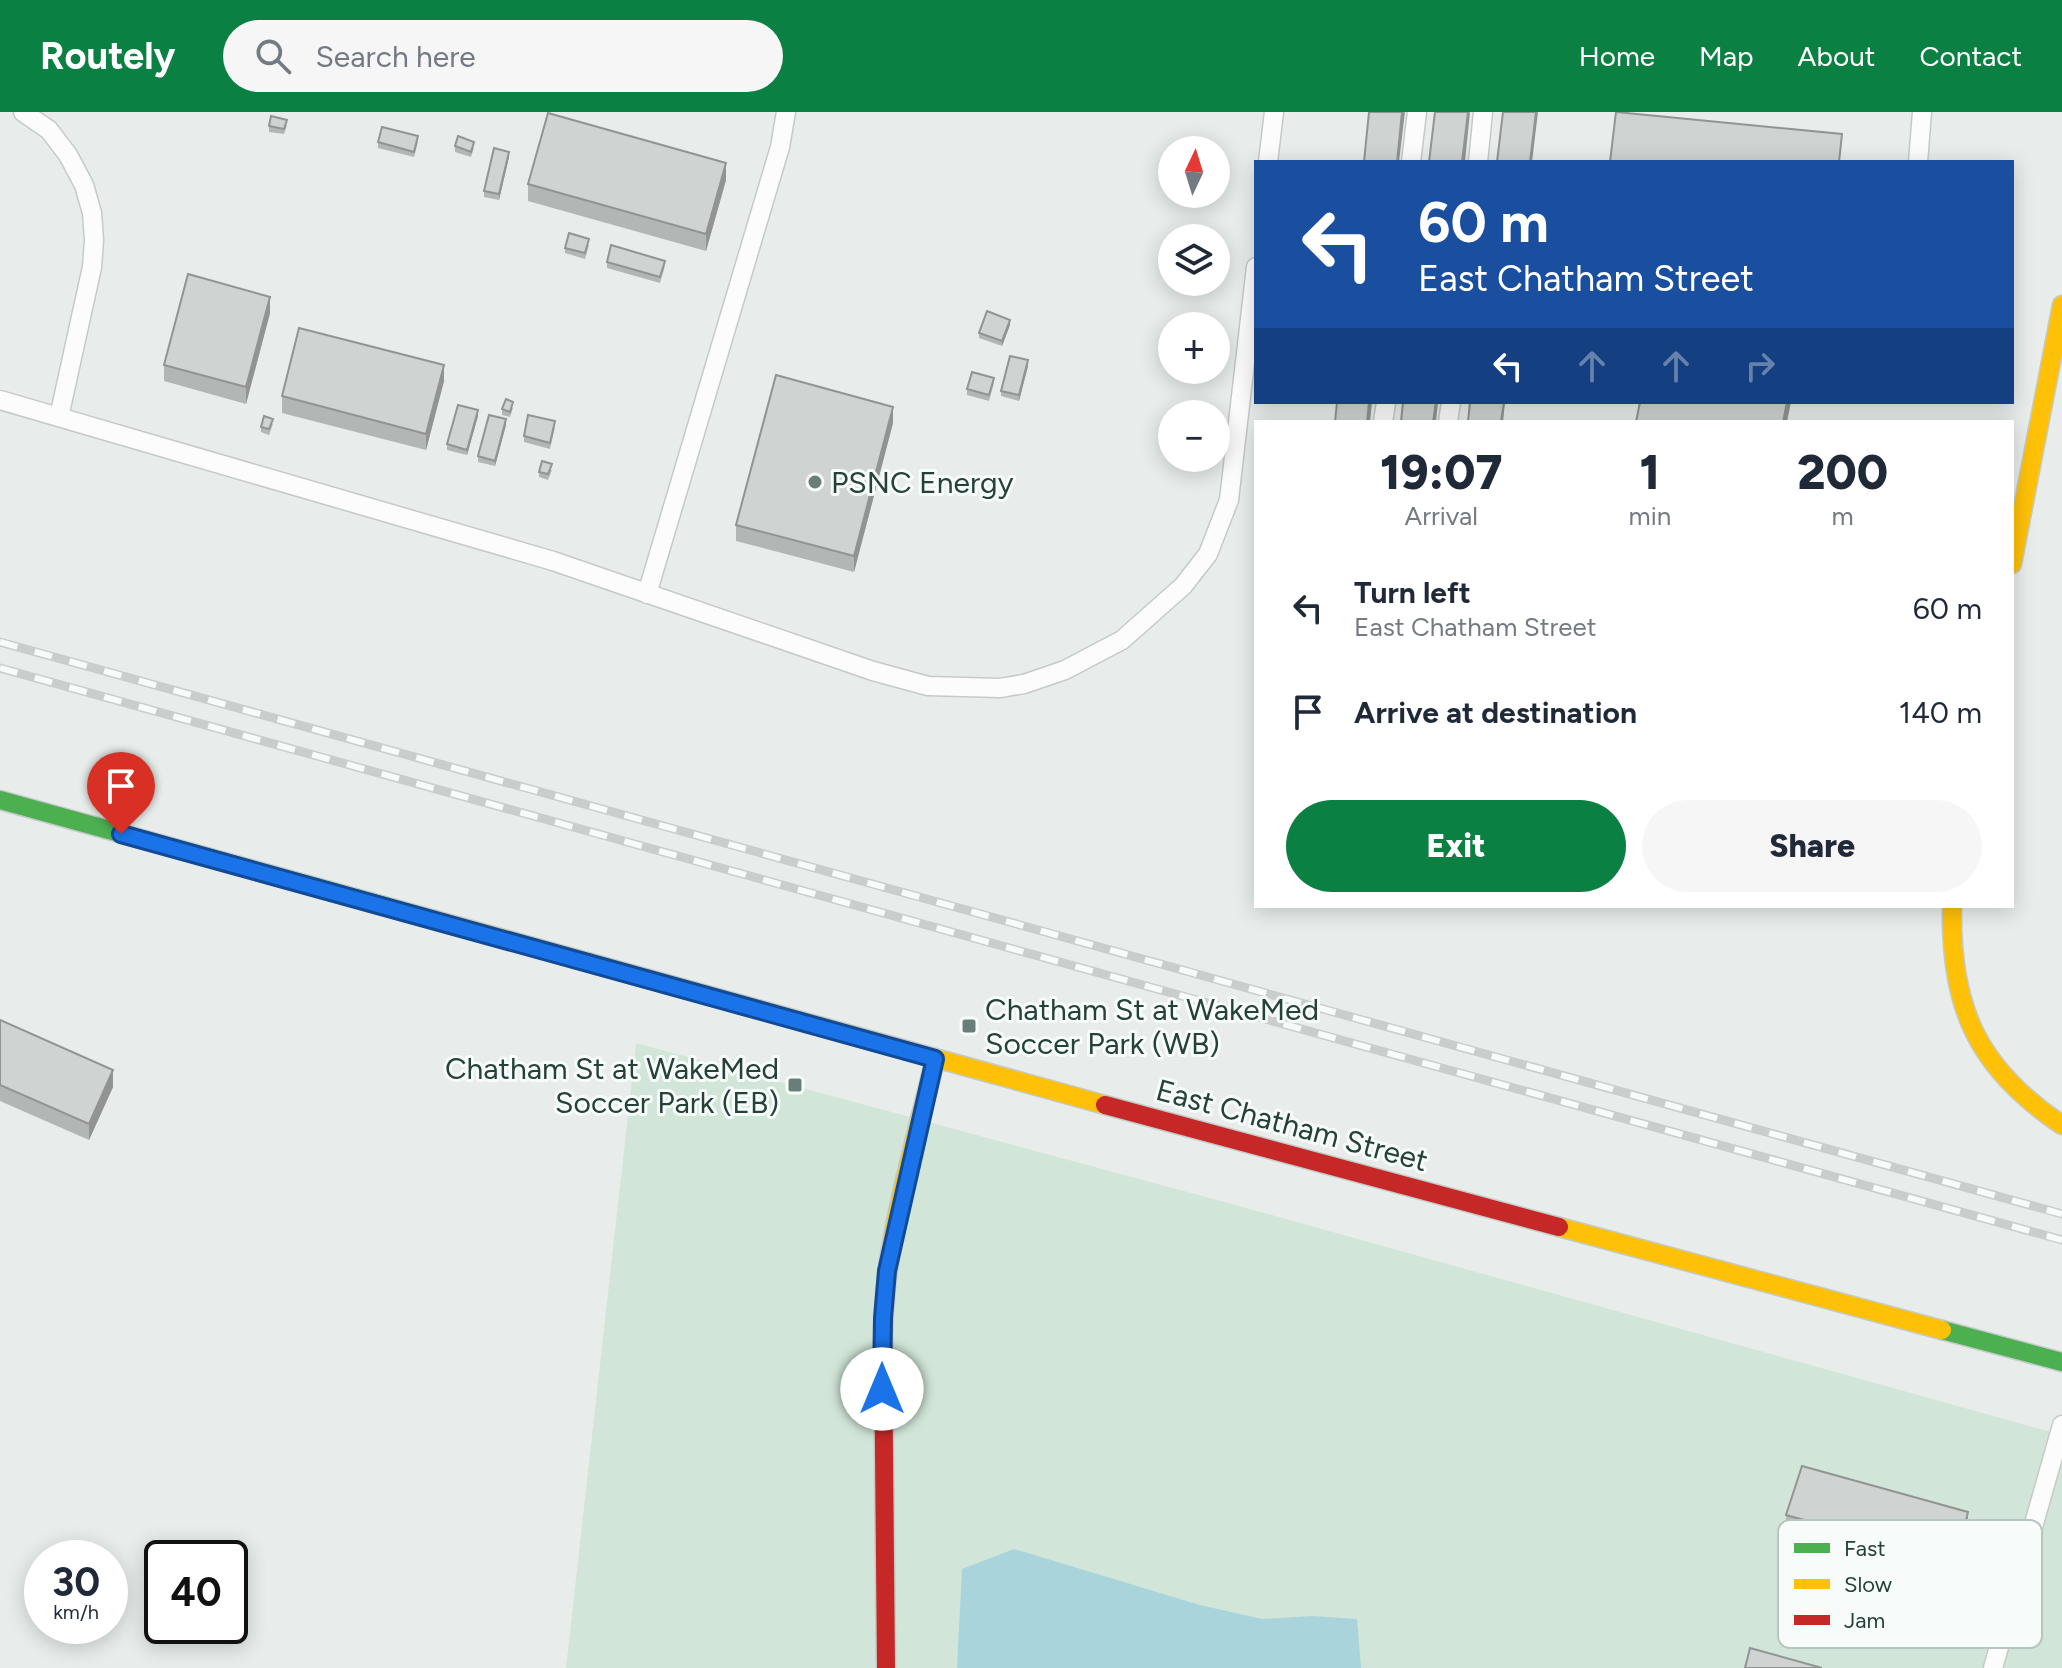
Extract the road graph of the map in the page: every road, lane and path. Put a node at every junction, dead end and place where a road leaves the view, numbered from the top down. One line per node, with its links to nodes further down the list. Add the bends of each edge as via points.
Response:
1 (23, 112): 14 (lane, via 49,130 68,155 92,213 92,267)
2 (786, 112): 16 (lane)
3 (1274, 112): 7 (lane)
4 (1417, 112): 8 (lane)
5 (1483, 112): 9 (lane)
6 (1922, 112): 10 (lane)
7 (1268, 160)
8 (1411, 160)
9 (1478, 160)
10 (1918, 160)
11 (1254, 284): 16 (lane, via 1229,500 1208,554 1183,586 1122,640 1065,670 1000,688 928,686)
12 (2062, 305): 15 (main road)
13 (0, 400): 14 (lane)
14 (59, 417): 16 (lane, via 553,561)
15 (2014, 554)
16 (647, 594)
17 (0, 800): 19 (main road, East Chatham Street)
18 (1952, 908): 20 (main road, via 1954,978 1975,1036 2014,1088)
19 (935, 1059): 21 (main road, East Chatham Street); 25 (main road, via 887,1271 883,1318)
20 (2062, 1125)
21 (2062, 1362)
22 (2062, 1425): 23 (lane)
23 (2035, 1520)
24 (1999, 1648): 26 (lane)
25 (886, 1668)
26 (1993, 1668)

